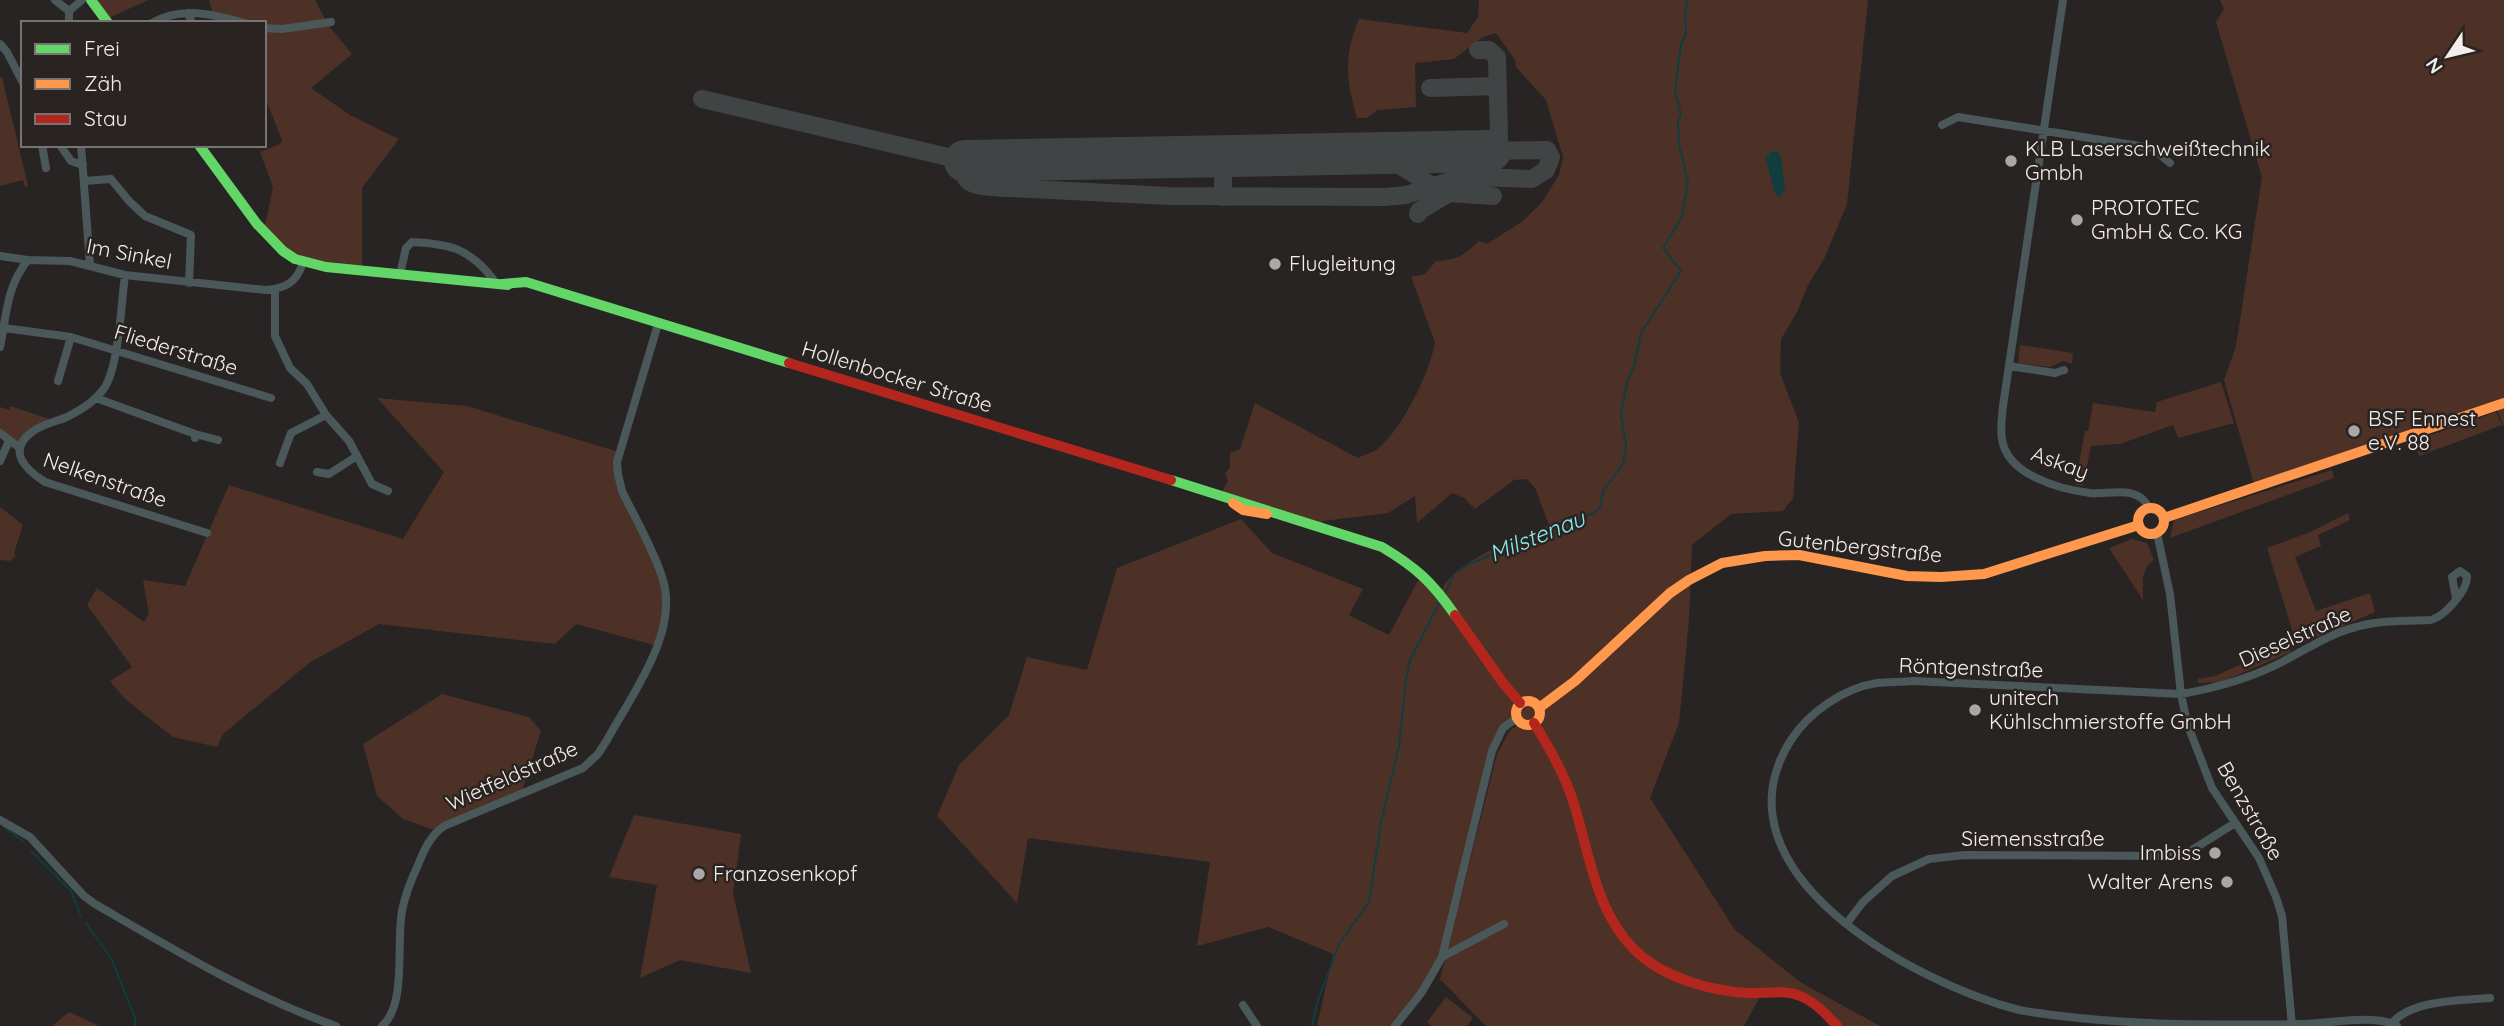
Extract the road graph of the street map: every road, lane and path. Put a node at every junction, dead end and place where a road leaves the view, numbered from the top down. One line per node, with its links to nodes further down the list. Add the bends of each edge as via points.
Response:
1 (55, 0): 5 (street)
2 (82, 0): 5 (street)
3 (91, 0): 8 (main road)
4 (2063, 0): 17 (street, Askay)
5 (69, 11): 7 (street)
6 (188, 13): 9 (street); 10 (street); 11 (street, via 204,12)
7 (69, 21)
8 (107, 21)
9 (155, 21)
10 (191, 21)
11 (237, 21)
12 (331, 22): 13 (street)
13 (266, 28)
14 (0, 44): 15 (street)
15 (21, 79)
16 (1942, 125): 17 (street, via 1958,117)
17 (2044, 131): 22 (street, via 2152,148); 40 (street, Askay)
18 (42, 147): 24 (street)
19 (61, 147): 23 (street, via 71,161)
20 (81, 147): 23 (street)
21 (201, 147): 28 (main road, Hollenbocker Straße, via 278,247)
22 (2170, 163)
23 (83, 164): 25 (street)
24 (46, 168)
25 (84, 181): 29 (street); 32 (street, via 111,179 145,216 191,235)
26 (0, 256): 27 (street, Im Sinkel)
27 (27, 260): 29 (street, Im Sinkel); 36 (street, via 12,285)
28 (303, 263): 30 (main road, Hollenbocker Straße); 34 (street, via 292,283)
29 (90, 265): 31 (street, Im Sinkel)
30 (400, 274): 33 (main road, Hollenbocker Straße); 33 (street, via 406,248 412,242 431,243 463,250)
31 (125, 275): 32 (street, Im Sinkel); 39 (street, Nelkenstraße)
32 (189, 283): 34 (street, Im Sinkel)
33 (498, 284): 35 (main road, Hollenbocker Straße, via 555,292)
34 (275, 289): 46 (street, via 275,336 290,368 307,384)
35 (658, 324): 63 (main road, Hollenbocker Straße, via 1382,547 1412,565 1443,598); 77 (street, Wietfeldstraße, via 617,462 622,491 664,583 666,611 660,643 591,761 576,772 444,826 433,836 402,908 395,1005)
36 (4, 328): 37 (street, Fliederstraße); 38 (street)
37 (71, 337): 39 (street, Fliederstraße); 42 (street)
38 (0, 347)
39 (115, 349): 43 (street, Nelkenstraße, via 112,370); 44 (street, Fliederstraße)
40 (2009, 366): 41 (street, via 2055,373); 56 (street, Askay, via 2001,426 2004,448 2012,462 2065,488 2129,492 2140,496)
41 (2064, 370)
42 (58, 381)
43 (96, 398): 48 (street, via 195,436); 50 (street, Nelkenstraße, via 32,432)
44 (271, 398)
45 (2504, 403): 57 (main road)
46 (326, 415): 51 (street); 53 (street, via 291,433)
47 (0, 433): 49 (street)
48 (218, 440)
49 (9, 441): 50 (street); 52 (street)
50 (20, 448): 59 (street, Nelkenstraße, via 28,471 45,482)
51 (356, 456): 54 (street, via 329,474); 55 (street, via 372,484)
52 (0, 461)
53 (280, 463)
54 (317, 472)
55 (388, 491)
56 (2149, 508): 57 (main road, via 2160,510); 58 (main road, via 2139,514)
57 (2164, 518): 60 (main road)
58 (2138, 525): 60 (main road, via 2145,533); 64 (main road, Gutenbergstraße, via 1984,573 1941,577 1907,576 1799,555 1723,563 1670,593)
59 (207, 533)
60 (2157, 533): 62 (street, Benzstraße, via 2170,594)
61 (2456, 598): 62 (street, Dieselstraße, via 2431,621 2383,621 2355,627 2241,681)
62 (2181, 694): 68 (street, Benzstraße, via 2197,752); 69 (street, Röntgenstraße, via 1914,681 1875,684 1848,692 1822,708 1799,727 1785,750 1772,801 1774,827 1799,878)
63 (1520, 703): 64 (main road, via 1531,701); 65 (main road, via 1515,710)
64 (1539, 708): 66 (main road)
65 (1517, 718): 66 (main road, via 1525,725); 71 (street, via 1503,728 1492,751)
66 (1534, 723): 80 (main road, via 1566,782 1603,901 1632,947 1658,967 1705,985 1745,993 1799,995 1817,1005)
67 (0, 820): 76 (street, via 30,837 95,904 253,993)
68 (2235, 823): 69 (street, Siemensstraße, via 2192,850 2171,856 1964,855 1929,859 1892,876); 74 (street, Benzstraße, via 2268,877 2281,916)
69 (1847, 923): 74 (street, Röntgenstraße, via 1921,973 2018,1009 2080,1022)
70 (1504, 924): 71 (street)
71 (1442, 957): 79 (street)
72 (2490, 999): 75 (street, via 2443,1002 2398,1016)
73 (1242, 1005): 78 (street)
74 (2292, 1025): 75 (street, Röntgenstraße, via 2379,1020)
75 (2394, 1025)
76 (336, 1026)
77 (382, 1026)
78 (1256, 1026)
79 (1395, 1026)
80 (1837, 1026)

